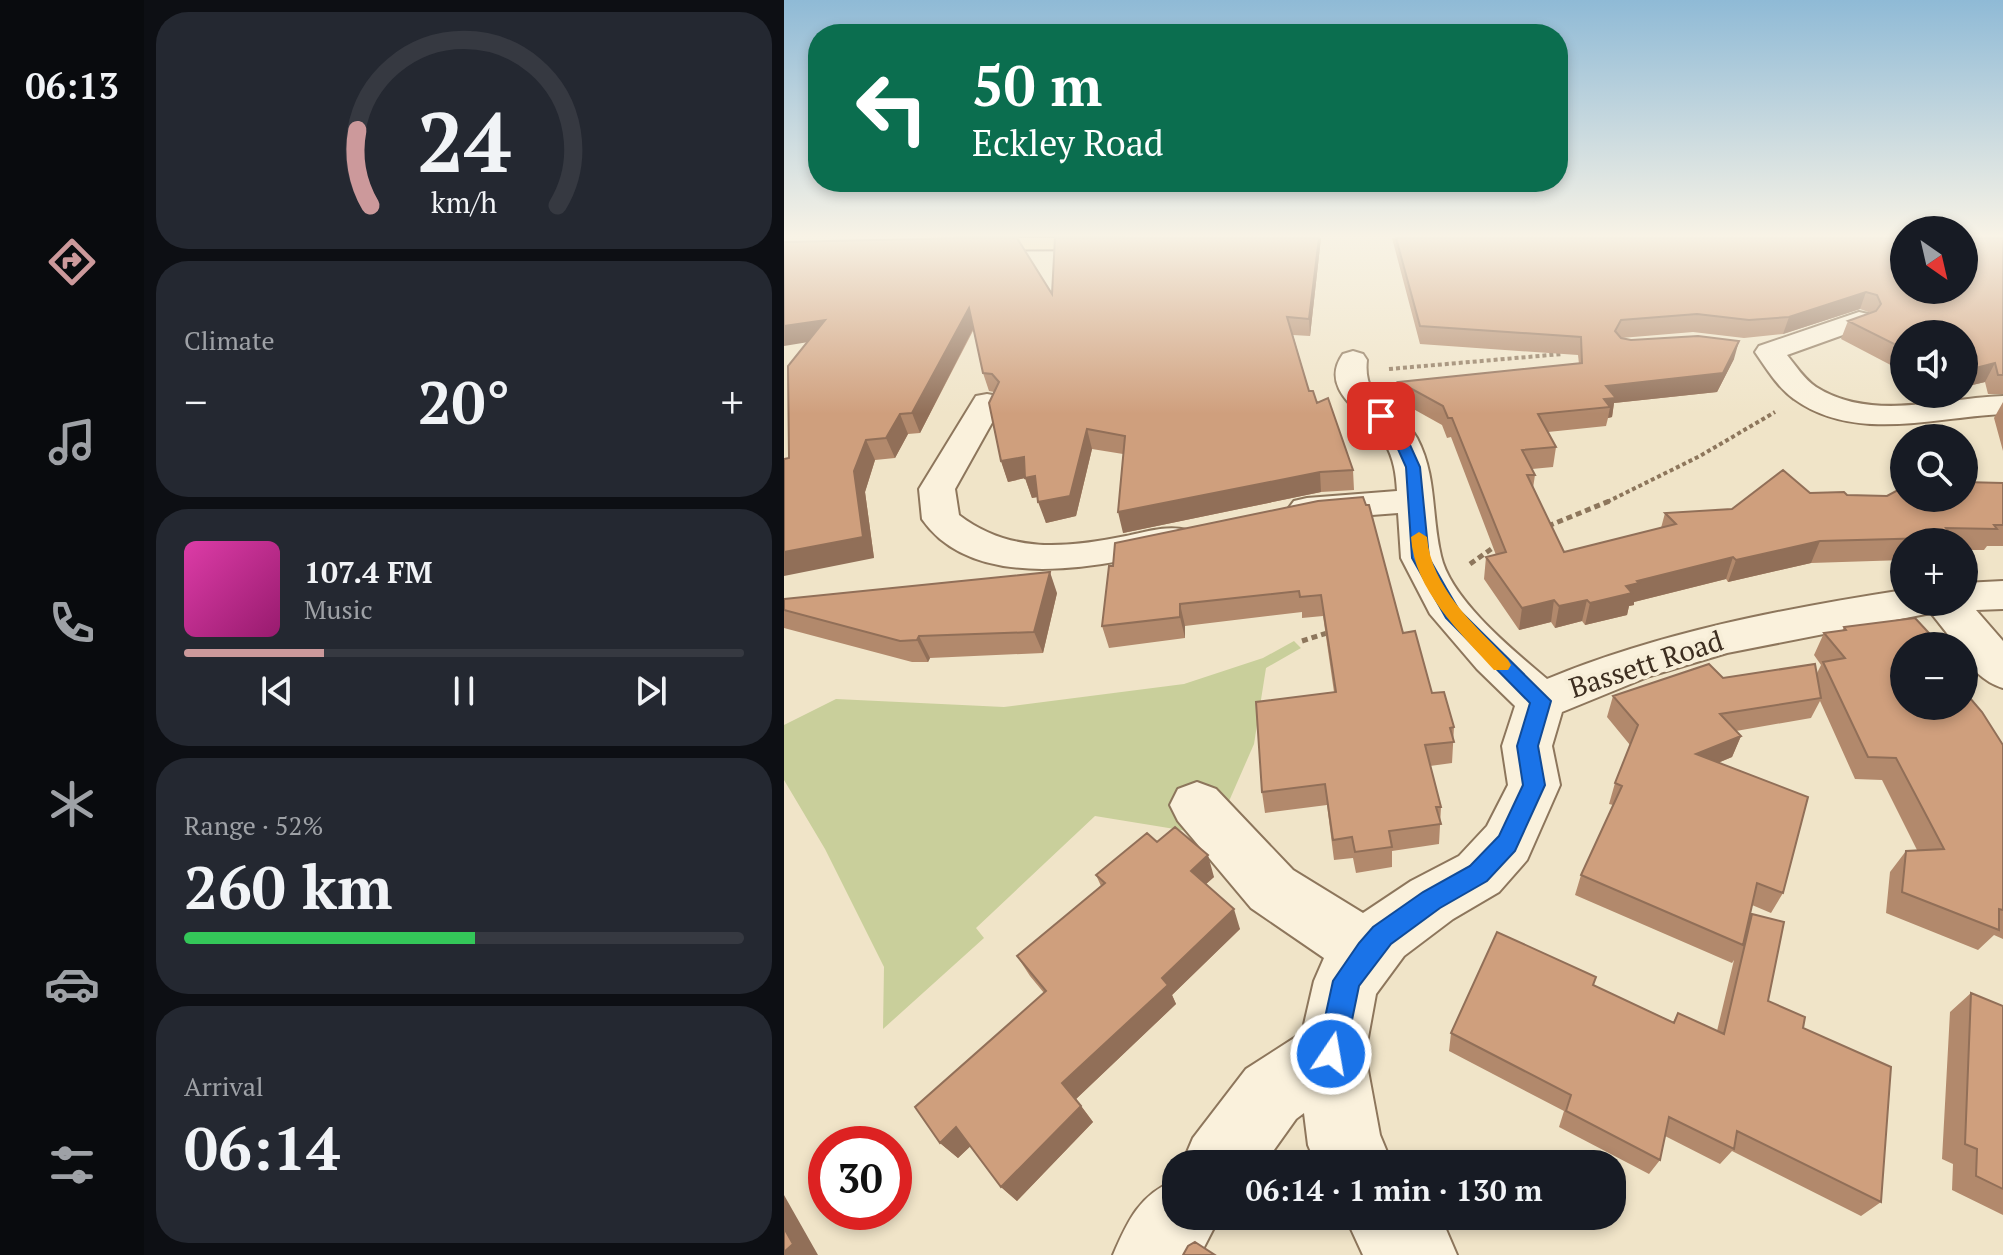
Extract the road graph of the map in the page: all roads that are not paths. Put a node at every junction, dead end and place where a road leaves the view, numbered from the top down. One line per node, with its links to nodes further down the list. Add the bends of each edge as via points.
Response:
1 (1859, 320): 4 (street, via 1757,350 1808,395 1833,407 1906,416)
2 (1352, 367): 5 (street, via 1356,394 1399,436 1413,467)
3 (987, 403): 7 (street, via 937,489 941,519 974,543 1025,557 1084,556)
4 (2003, 405)
5 (1417, 501): 6 (street, via 1322,506); 13 (street, via 1421,558 1452,614)
6 (1276, 515)
7 (1201, 531)
8 (2003, 595): 9 (street)
9 (1978, 596)
10 (1890, 607): 13 (street, Bassett Road, via 1702,643 1594,677)
11 (1957, 616): 12 (street)
12 (2003, 671)
13 (1541, 701): 15 (street, Bassett Road, via 1527,746 1534,785 1507,843 1479,874 1432,900)
14 (1197, 805): 15 (street, via 1272,889)
15 (1368, 951): 16 (street, Bassett Road, via 1346,981)
16 (1331, 1054): 17 (street, via 1271,1094); 18 (street, Bassett Road)
17 (1229, 1150)
18 (1348, 1150)
19 (1171, 1230): 21 (street)
20 (1392, 1230): 22 (street)
21 (1153, 1255)
22 (1417, 1255)

